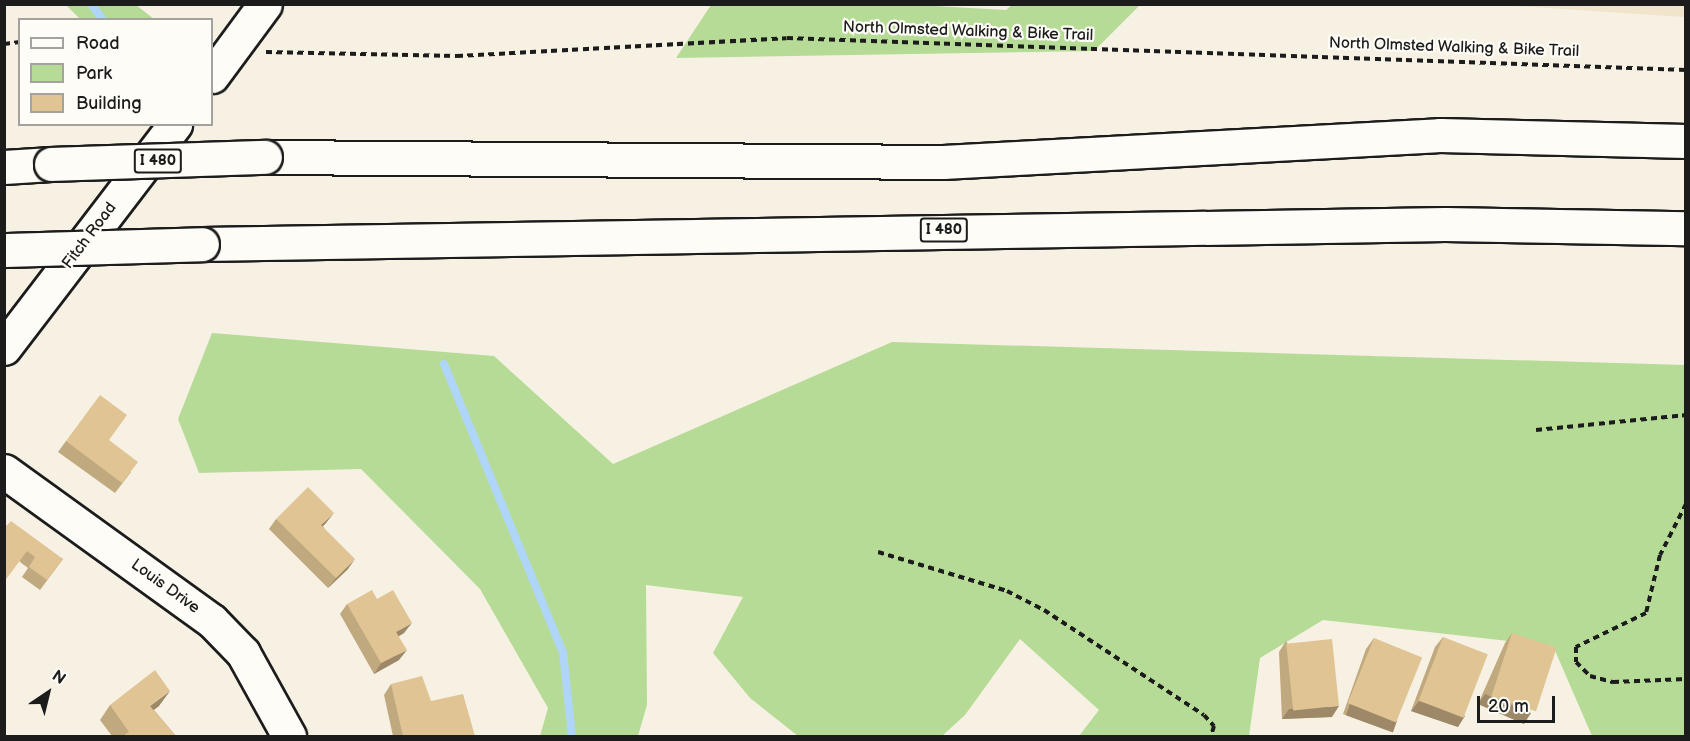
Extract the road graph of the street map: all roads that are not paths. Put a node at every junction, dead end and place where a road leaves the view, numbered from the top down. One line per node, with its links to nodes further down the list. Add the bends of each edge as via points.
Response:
1 (265, 4): 2 (main road)
2 (213, 75)
3 (173, 126): 8 (main road, Fitch Road)
4 (1686, 141): 5 (main road, I 480, bridge, via 1440,135 943,162 265,157)
5 (4, 167)
6 (1686, 228): 7 (main road, I 480, bridge, via 1445,224)
7 (4, 250)
8 (4, 348)
9 (4, 471): 10 (main road, Louis Drive, via 212,621 243,653 281,713)
10 (289, 736)

